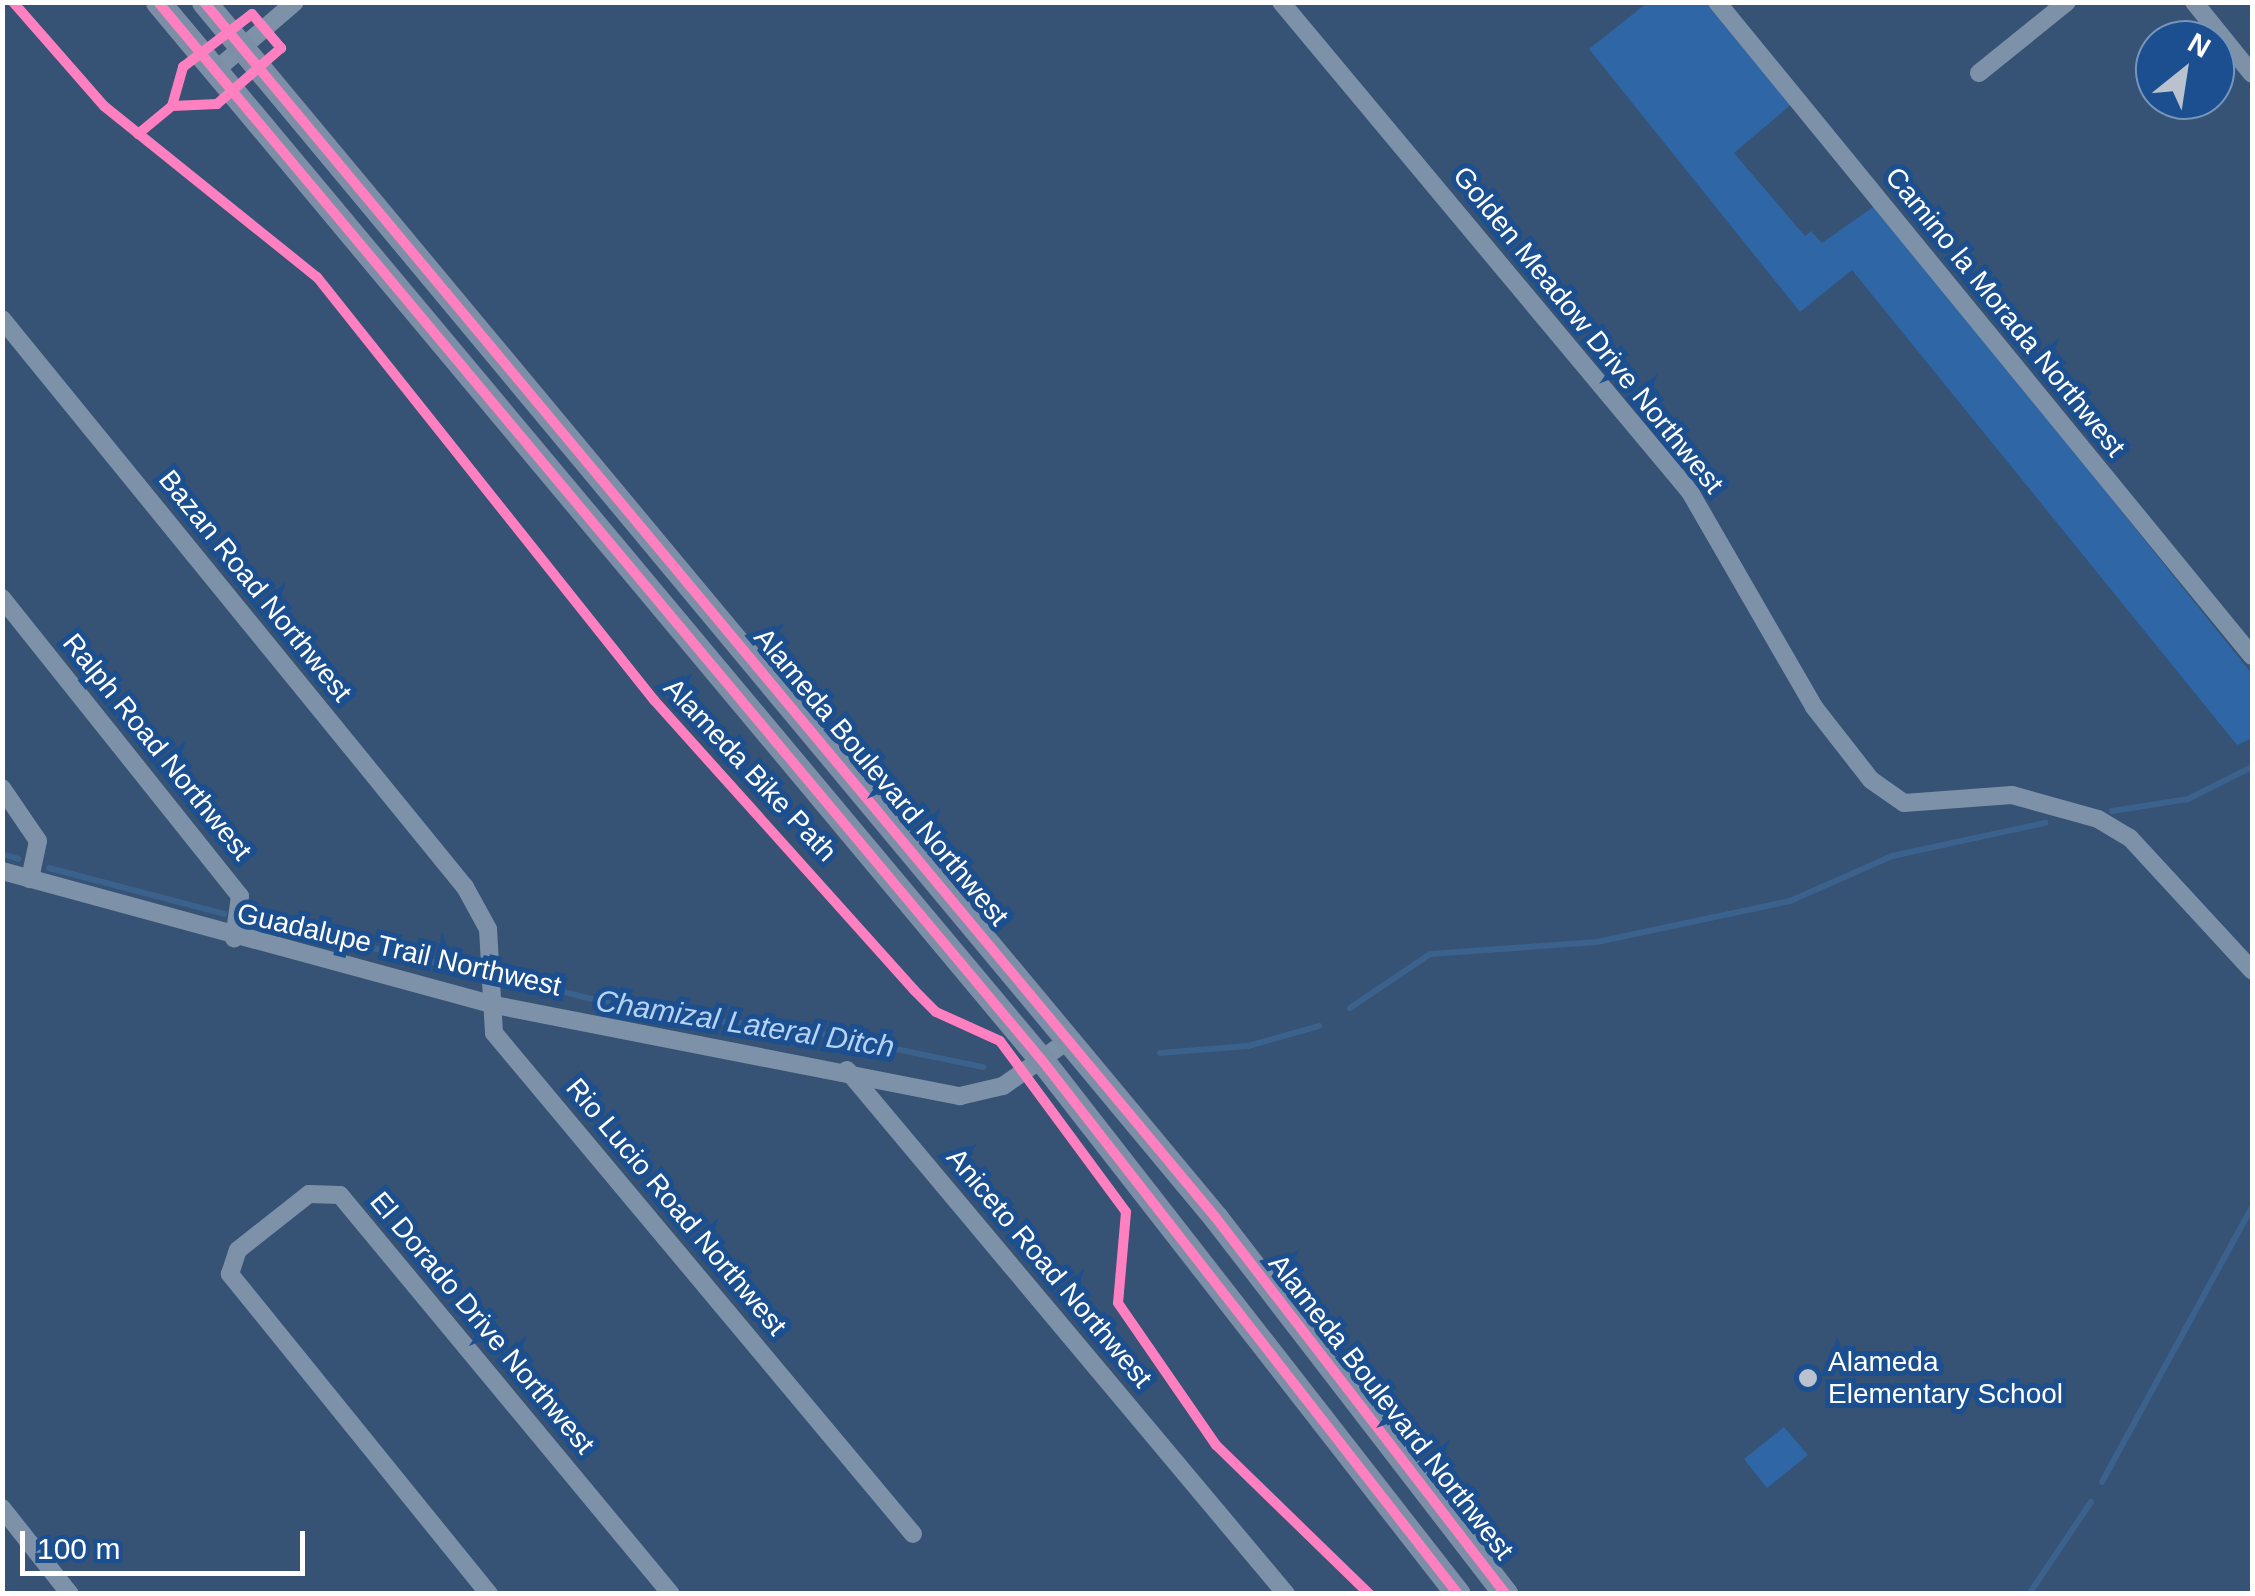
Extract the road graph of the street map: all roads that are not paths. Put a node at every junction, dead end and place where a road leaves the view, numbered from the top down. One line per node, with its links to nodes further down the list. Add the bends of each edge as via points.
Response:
1 (158, 2): 9 (main road, Alameda Boulevard Northwest)
2 (204, 2): 8 (main road, Alameda Boulevard Northwest)
3 (294, 2): 8 (street)
4 (1281, 2): 20 (street, Golden Meadow Drive Northwest, via 1690,492 1814,708 1870,780 1904,802 2012,795 2098,819 2130,838)
5 (1718, 2): 14 (street, Camino la Morada Northwest)
6 (2066, 2): 10 (street)
7 (2194, 2): 11 (street)
8 (242, 48): 9 (street); 22 (main road, Alameda Boulevard Northwest)
9 (216, 70): 23 (main road, Alameda Boulevard Northwest)
10 (1978, 73)
11 (2252, 74)
12 (2, 319): 18 (street, Bazan Road Northwest)
13 (2, 598): 19 (street, Ralph Road Northwest, via 240,896)
14 (2252, 656)
15 (2, 788): 17 (street, via 38,841)
16 (2, 872): 17 (street, Guadalupe Trail Northwest)
17 (30, 879): 19 (street, Guadalupe Trail Northwest)
18 (465, 887): 21 (street, Rio Lucio Road Northwest, via 488,929)
19 (234, 940): 21 (street, Guadalupe Trail Northwest)
20 (2252, 970)
21 (494, 1005): 24 (street, Guadalupe Trail Northwest); 26 (street, Rio Lucio Road Northwest, via 494,1033)
22 (1069, 1040): 23 (street, Guadalupe Trail Northwest); 32 (main road, Alameda Boulevard Northwest)
23 (1041, 1059): 24 (street, Guadalupe Trail Northwest, via 1003,1086 960,1096); 31 (main road, Alameda Boulevard Northwest)
24 (848, 1070): 30 (street, Aniceto Road Northwest)
25 (2, 1508): 27 (street)
26 (913, 1534)
27 (70, 1594)
28 (489, 1594): 29 (street, El Dorado Drive Northwest, via 230,1274 238,1250 309,1194 340,1195)
29 (670, 1594)
30 (1286, 1594)
31 (1458, 1594)
32 (1506, 1594)

